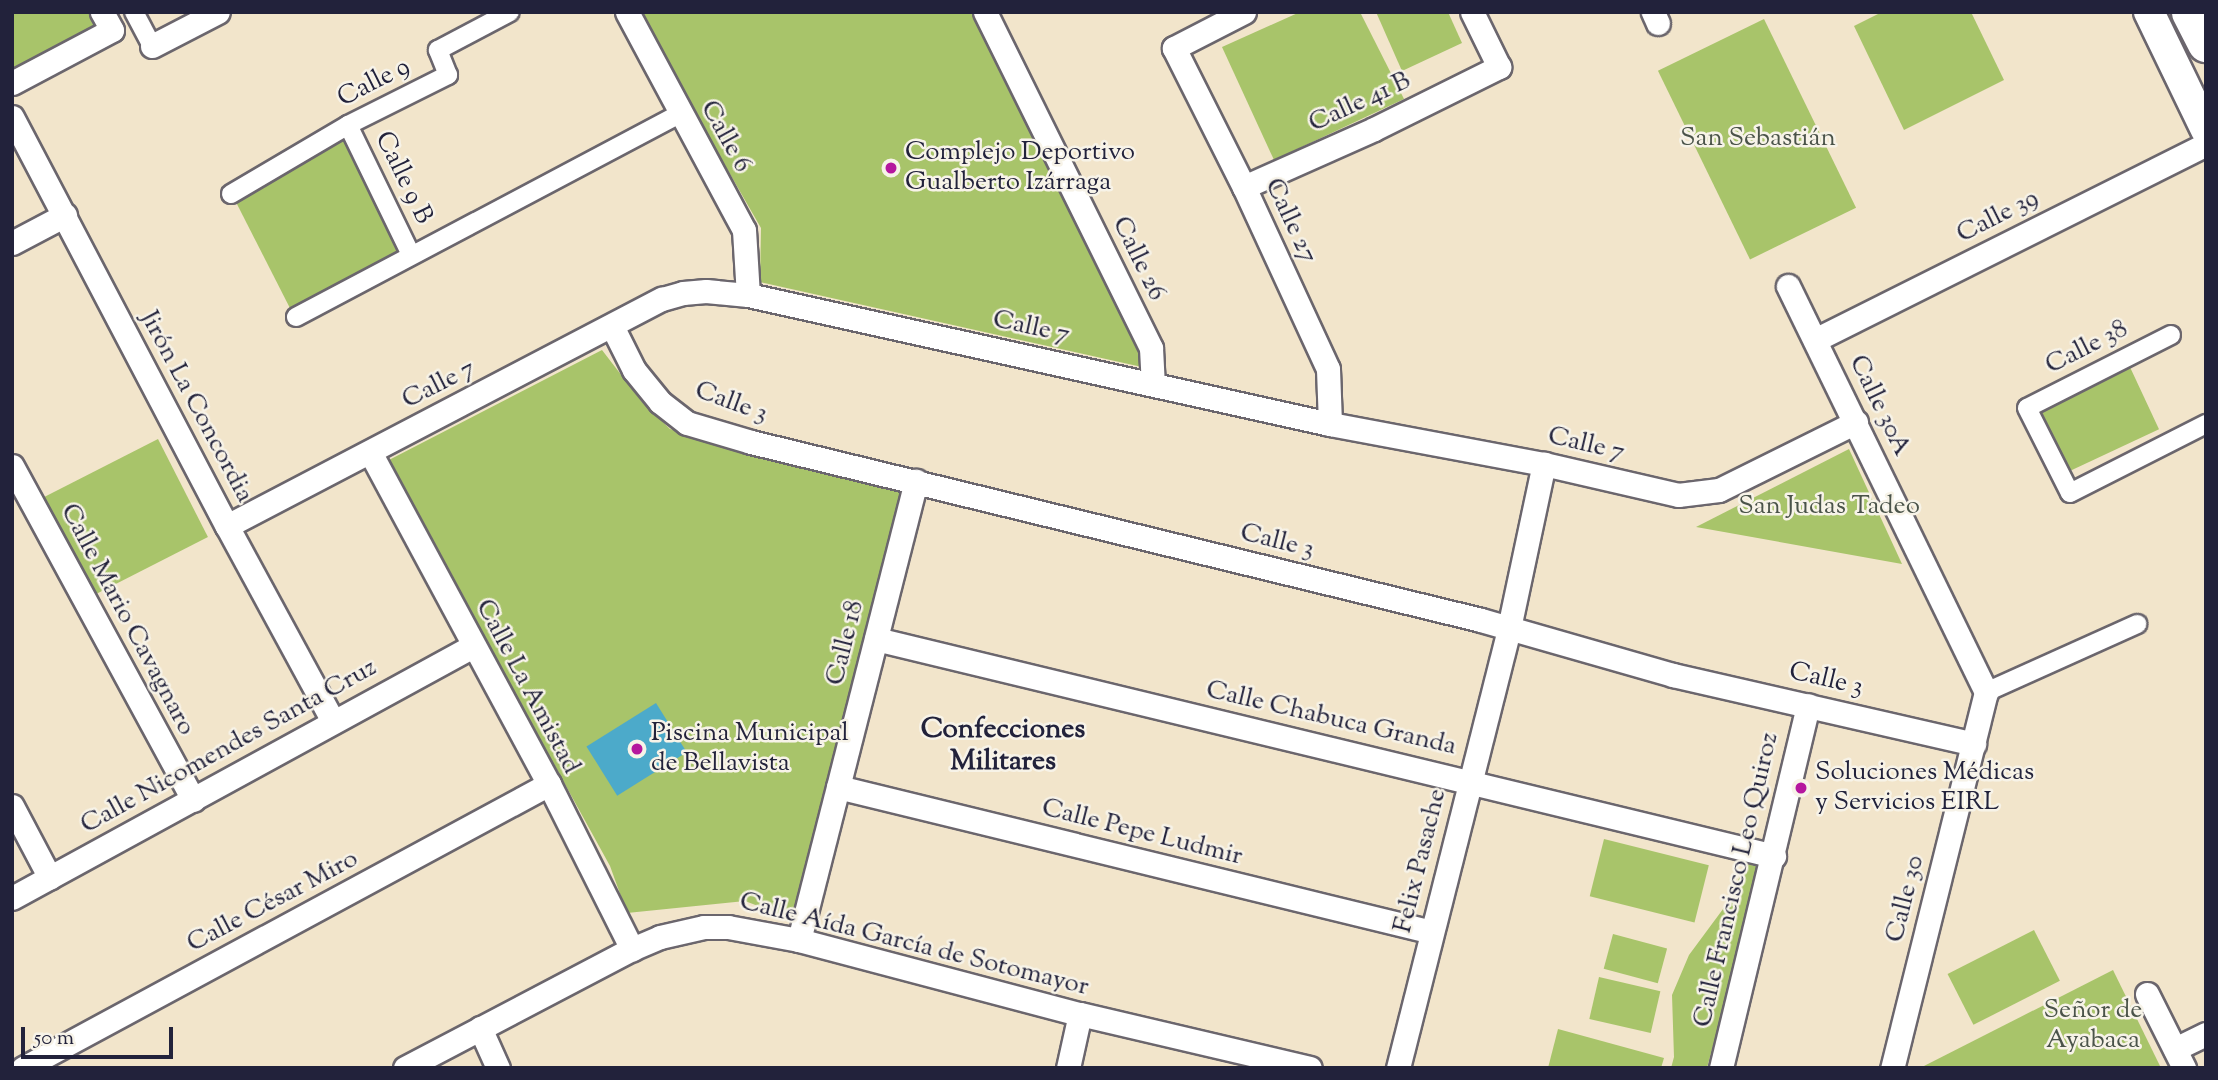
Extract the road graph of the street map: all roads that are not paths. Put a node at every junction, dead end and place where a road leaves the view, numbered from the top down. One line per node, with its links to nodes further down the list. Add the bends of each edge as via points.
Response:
1 (218, 12): 12 (street)
2 (510, 12): 16 (street, Calle 9, via 438,50 448,75)
3 (627, 12): 14 (street, Calle 6)
4 (985, 12): 30 (street, Calle 26, via 1151,348)
5 (1244, 12): 19 (street, Calle 27, via 1174,48)
6 (1472, 12): 19 (street, Calle 41 B, via 1499,67)
7 (2149, 12): 17 (street)
8 (2190, 12): 11 (main road)
9 (135, 15): 10 (street); 12 (street)
10 (107, 21): 13 (street)
11 (2206, 43)
12 (152, 47)
13 (12, 83)
14 (681, 113): 23 (street); 25 (street, Calle 6, via 744,230)
15 (12, 117): 21 (street, Jirón La Concordia)
16 (348, 125): 20 (street, Calle 9); 23 (street, Calle 9 B)
17 (2206, 130)
18 (2206, 144): 29 (street, Calle 39)
19 (1244, 187): 32 (street, Calle 27, via 1328,369)
20 (231, 194)
21 (65, 215): 22 (street); 38 (street, Jirón La Concordia)
22 (12, 243)
23 (411, 255): 26 (street)
24 (1788, 286): 29 (street, Calle 30A)
25 (748, 295): 27 (street, Calle 7, via 683,293); 30 (street, Calle 7)
26 (296, 317)
27 (612, 326): 34 (street, Calle 7); 37 (street, Calle 3, via 634,370 660,402 687,423)
28 (2171, 335): 33 (street, Calle 38, via 2027,408 2070,493)
29 (1815, 340): 31 (street, Calle 30A)
30 (1153, 383): 32 (street, Calle 7)
31 (1856, 422): 35 (street, Calle 7, via 1719,490 1697,495 1678,495); 43 (street, Calle 30A)
32 (1330, 424): 35 (street, Calle 7)
33 (2206, 424)
34 (370, 452): 38 (street, Calle 7); 42 (street, Calle La Amistad)
35 (1544, 464): 40 (street, Felix Pasache)
36 (12, 467): 50 (street, Calle Mario Cavagnaro)
37 (916, 481): 40 (street, Calle 3); 41 (street, Calle 18)
38 (227, 526): 45 (street, Jirón La Concordia)
39 (2137, 624): 43 (street)
40 (1509, 628): 44 (street, Calle 3, via 1674,675); 47 (street, Felix Pasache)
41 (876, 639): 47 (street, Calle Chabuca Granda); 49 (street, Calle 18)
42 (473, 646): 45 (street, Calle Nicomendes Santa Cruz); 48 (street, Calle La Amistad)
43 (1986, 692): 46 (street)
44 (1808, 705): 46 (street, Calle 3); 52 (street, Calle Francisco Leo Quiroz)
45 (333, 721): 50 (street, Calle Nicomendes Santa Cruz)
46 (1974, 744): 70 (street, Calle 30)
47 (1471, 781): 52 (street, Calle Chabuca Granda); 55 (street, Felix Pasache)
48 (549, 784): 57 (street, Calle La Amistad); 63 (street, Calle César Miro)
49 (838, 787): 55 (street, Calle Pepe Ludmir); 56 (street, Calle 18)
50 (193, 800): 53 (street, Calle Nicomendes Santa Cruz)
51 (12, 806): 53 (street)
52 (1774, 856): 69 (street, Calle Francisco Leo Quiroz)
53 (50, 878): 54 (street, Calle Nicomendes Santa Cruz)
54 (12, 898)
55 (1432, 932): 68 (street, Felix Pasache)
56 (799, 940): 57 (street, Calle Aída García de Sotomayor, via 704,927); 59 (street, Calle Aída García de Sotomayor)
57 (632, 949): 60 (street, Calle Aída García de Sotomayor)
58 (2147, 994): 62 (street)
59 (1080, 1014): 66 (street); 67 (street, Calle Aída García de Sotomayor)
60 (480, 1028): 64 (street, Calle Aída García de Sotomayor); 65 (street)
61 (2206, 1034): 62 (street)
62 (2180, 1058)
63 (23, 1068)
64 (405, 1068)
65 (498, 1068)
66 (1068, 1068)
67 (1310, 1068)
68 (1398, 1068)
69 (1721, 1068)
70 (1892, 1068)

